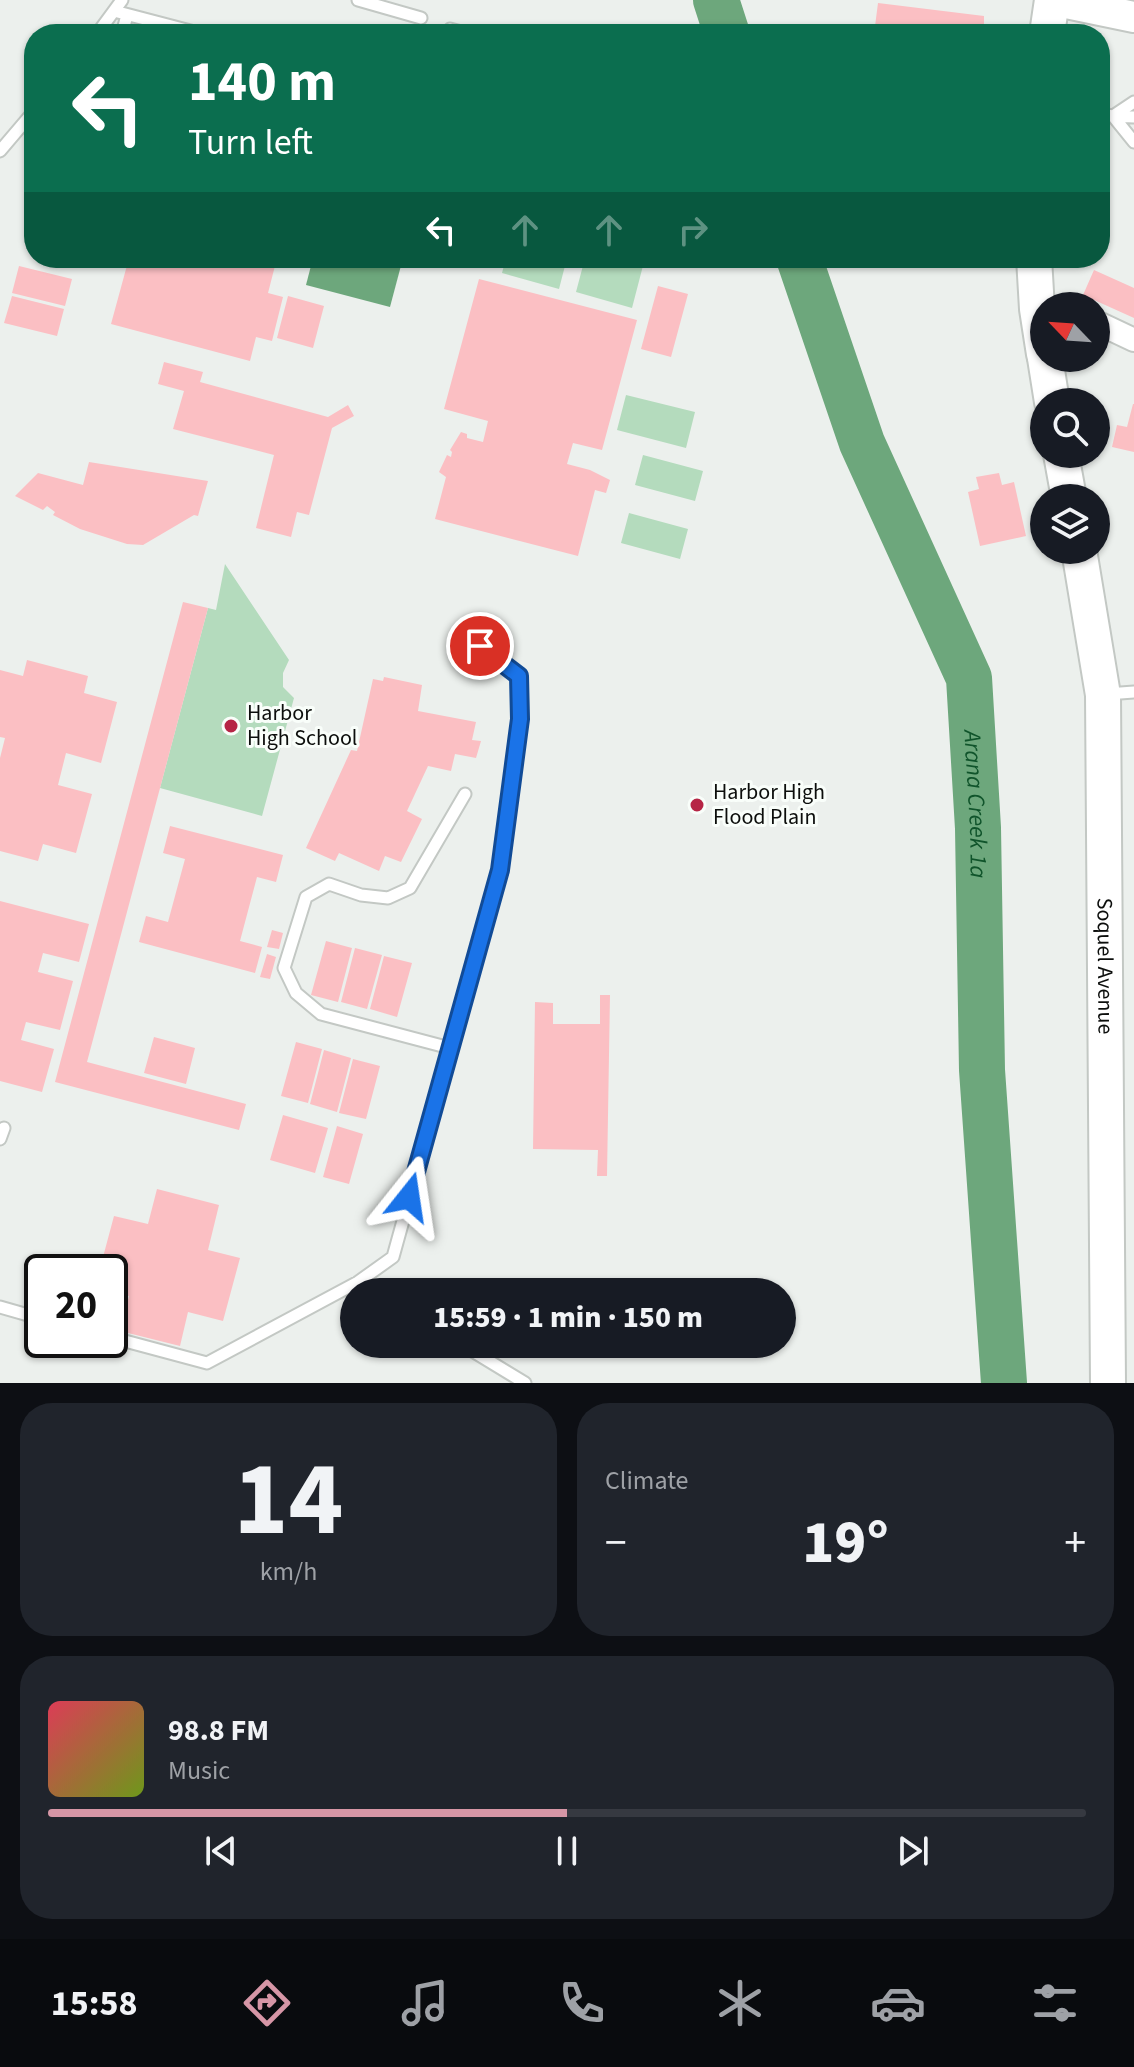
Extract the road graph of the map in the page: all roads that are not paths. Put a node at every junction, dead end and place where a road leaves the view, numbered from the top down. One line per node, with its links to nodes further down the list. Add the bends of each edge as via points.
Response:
1 (122, 0): 4 (lane)
2 (358, 0): 7 (lane)
3 (1052, 0): 6 (main road); 11 (main road)
4 (114, 11): 5 (lane); 8 (lane)
5 (127, 15): 9 (lane); 10 (lane)
6 (1134, 17)
7 (421, 18)
8 (104, 24)
9 (125, 24)
10 (163, 24)
11 (1048, 24)
12 (1134, 102): 13 (lane)
13 (1110, 113)
14 (1110, 115): 15 (lane)
15 (1134, 117)
16 (1110, 119): 18 (lane)
17 (24, 123): 19 (lane)
18 (1134, 142)
19 (0, 151)
20 (1035, 268): 21 (main road)
21 (1038, 292)
22 (1110, 329): 23 (street)
23 (1134, 340)
24 (1083, 564): 26 (main road, Soquel Avenue)
25 (480, 646): 28 (lane, via 519,676 520,719 500,870)
26 (1118, 694): 35 (main road, Soquel Avenue)
27 (465, 794): 28 (lane, via 410,888 388,898 329,884 306,897 284,968 296,993 321,1014)
28 (450, 1048): 29 (lane, via 393,1257)
29 (364, 1278)
30 (340, 1292): 33 (lane, via 207,1363)
31 (0, 1307): 32 (lane)
32 (24, 1314)
33 (128, 1342)
34 (484, 1358): 36 (lane)
35 (1114, 1381)
36 (525, 1383)

